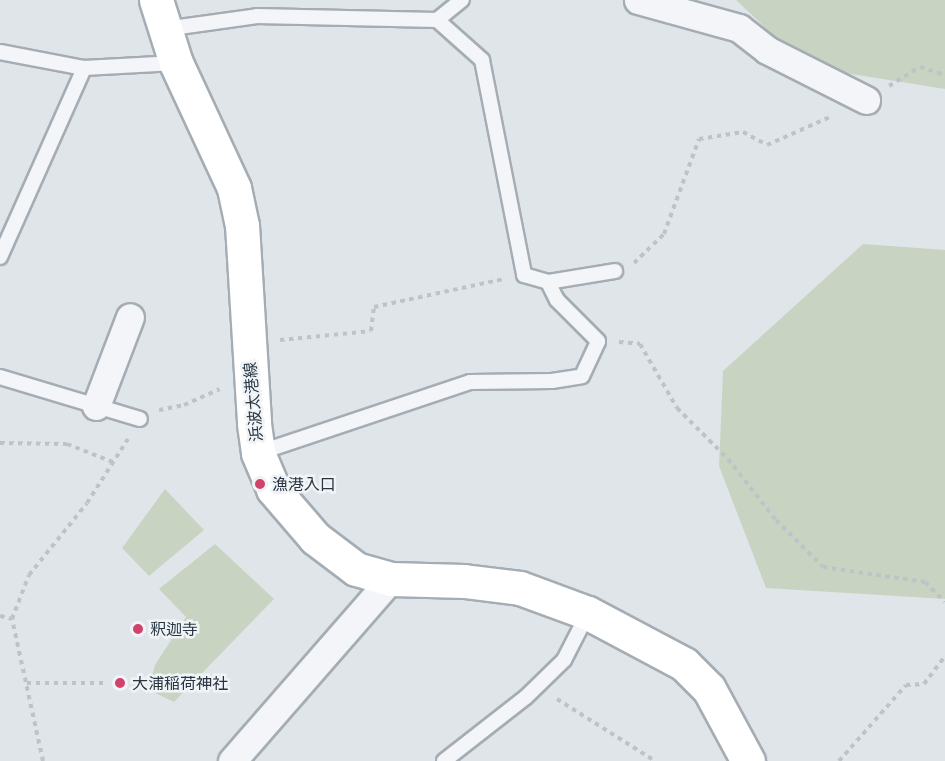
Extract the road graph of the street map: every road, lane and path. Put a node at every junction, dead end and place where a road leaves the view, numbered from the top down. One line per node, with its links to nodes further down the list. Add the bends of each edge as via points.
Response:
1 (462, 0): 4 (lane)
2 (638, 0): 9 (street, via 739,28 767,50)
3 (160, 15): 4 (lane); 6 (main road, 浜波太港線)
4 (437, 21): 12 (lane, via 482,60)
5 (0, 52): 7 (lane)
6 (176, 63): 7 (lane); 16 (main road, 浜波太港線, via 234,188 242,225)
7 (84, 68): 10 (lane)
8 (945, 75): 9 (path, via 920,67)
9 (866, 100): 11 (path, via 767,145 743,132 699,139 664,234 641,260)
10 (0, 256)
11 (615, 271): 13 (lane)
12 (525, 275): 13 (lane); 16 (path, via 374,307 371,331)
13 (548, 282): 15 (lane, via 557,300)
14 (130, 318): 19 (street)
15 (597, 341): 22 (lane, via 582,376 552,381 470,382); 25 (path, via 640,344 677,408 728,459 776,520 823,567 925,582)
16 (248, 344): 18 (main road, 浜波太港線)
17 (0, 377): 19 (lane)
18 (250, 384): 20 (path, via 213,391 184,405 146,412); 22 (main road, 浜波太港線)
19 (96, 406): 20 (lane)
20 (140, 419): 23 (path)
21 (0, 443): 23 (path, via 67,444)
22 (258, 453): 24 (main road, 浜波太港線, via 273,489 315,538 356,569)
23 (113, 462): 28 (path, via 87,503 29,574)
24 (391, 579): 26 (main road, 浜波太港線, via 464,581 520,588); 34 (street)
25 (945, 602)
26 (588, 613): 32 (lane, via 564,660); 37 (main road, 浜波太港線, via 684,664 709,689)
27 (0, 616): 28 (path)
28 (12, 619): 30 (path)
29 (945, 656): 38 (path, via 924,684 906,685)
30 (27, 683): 31 (path); 33 (path)
31 (108, 683)
32 (538, 686): 35 (lane); 36 (path)
33 (44, 761)
34 (232, 761)
35 (444, 761)
36 (655, 761)
37 (748, 761)
38 (838, 761)

